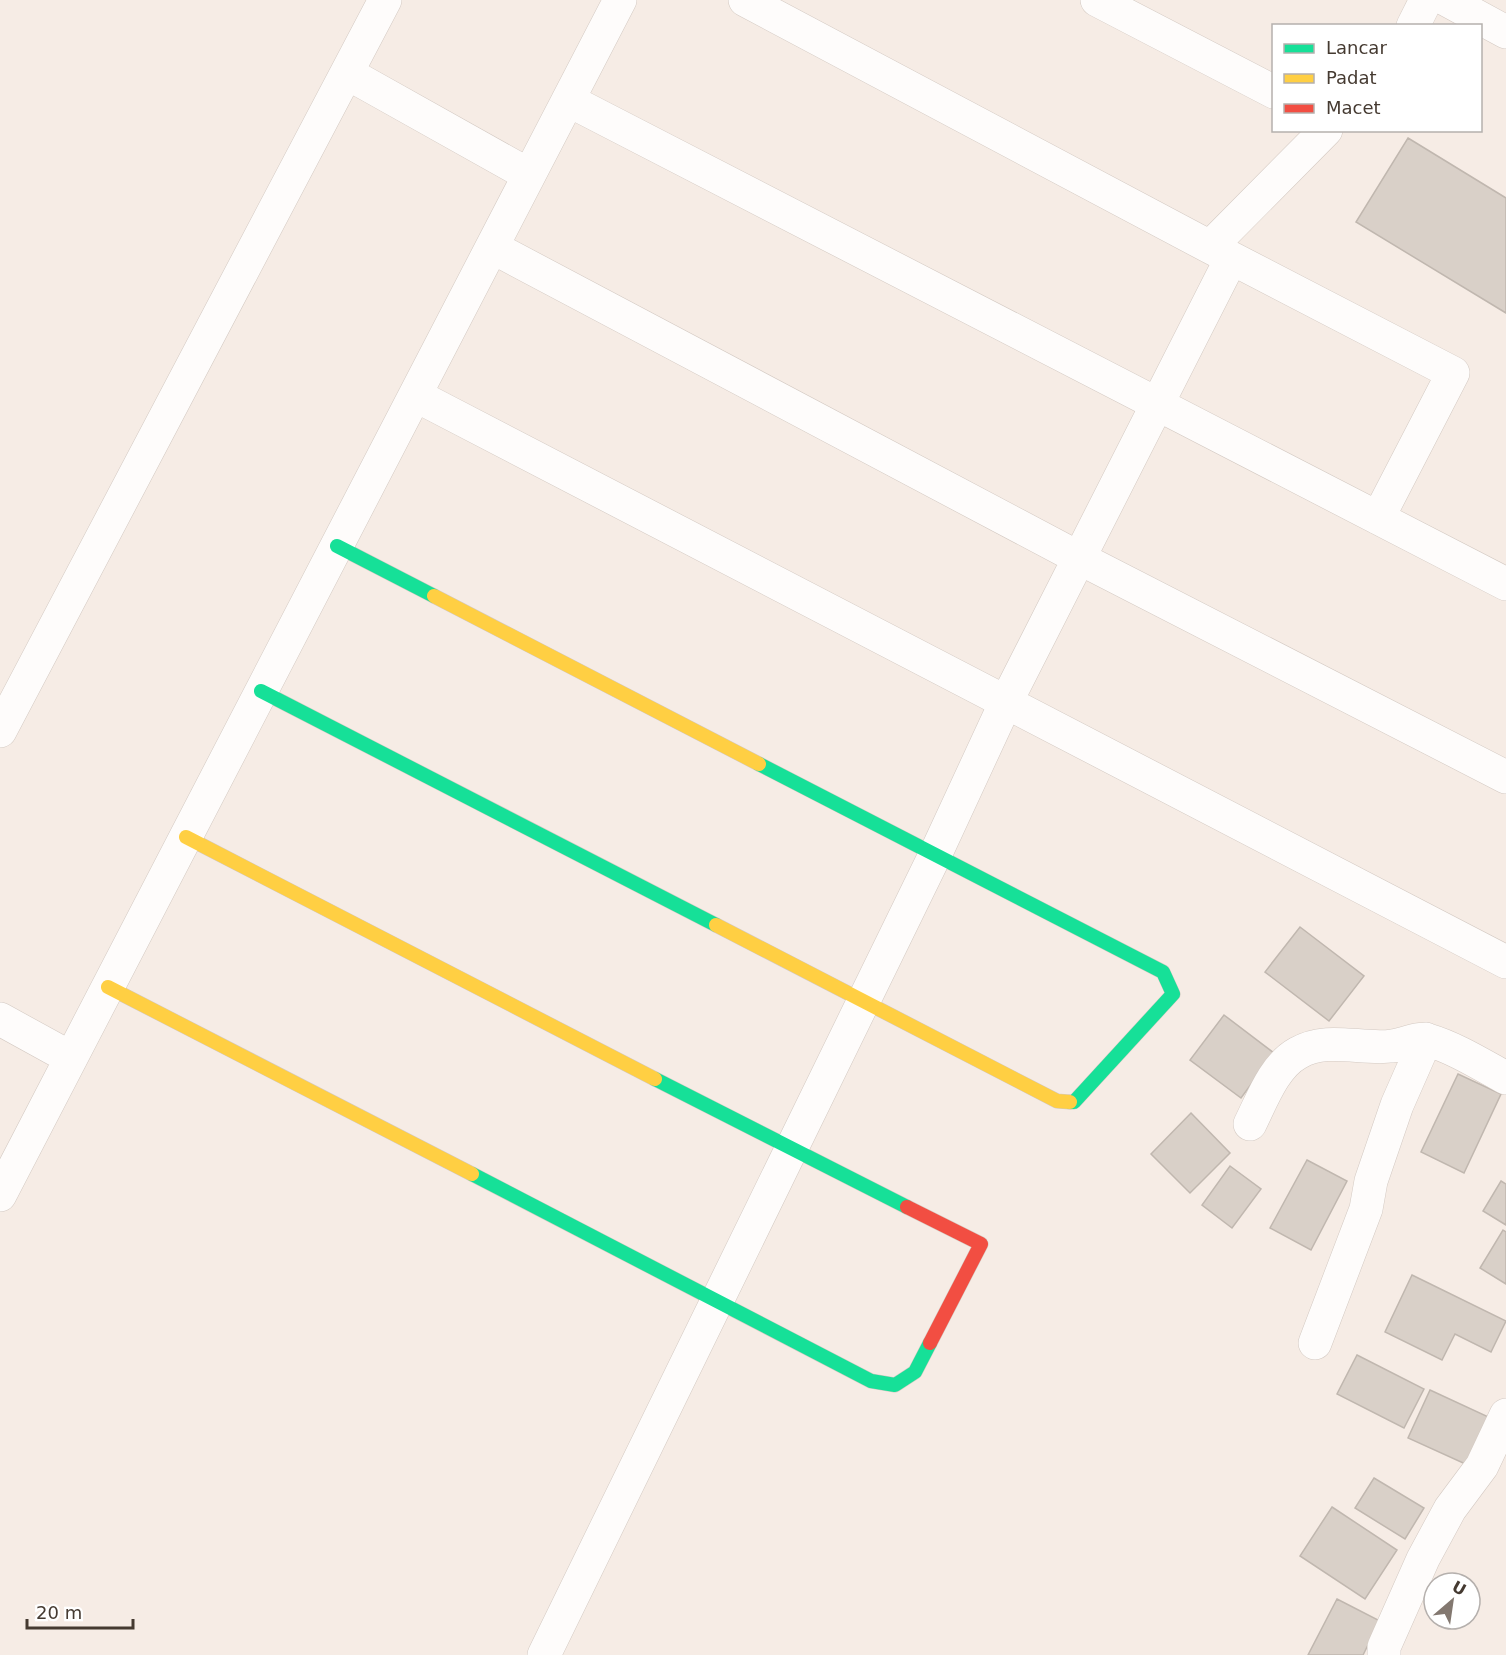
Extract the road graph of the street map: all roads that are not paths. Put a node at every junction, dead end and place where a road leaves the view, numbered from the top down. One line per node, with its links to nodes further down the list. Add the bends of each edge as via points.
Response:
1 (385, 0): 9 (street)
2 (620, 0): 11 (street)
3 (746, 0): 15 (street)
4 (1097, 0): 10 (street)
5 (1426, 0): 7 (street)
6 (1447, 0): 8 (street)
7 (1414, 24)
8 (1506, 32)
9 (347, 73): 13 (street); 24 (street)
10 (1272, 91)
11 (568, 100): 13 (street); 17 (street)
12 (1324, 132): 15 (street)
13 (530, 175): 14 (street)
14 (492, 247): 16 (street); 20 (street)
15 (1220, 253): 17 (street); 18 (street, via 1453,373)
16 (415, 395): 19 (street); 23 (street)
17 (1156, 403): 18 (street); 20 (street)
18 (1378, 518): 21 (street)
19 (337, 546): 22 (street); 27 (street)
20 (1079, 558): 23 (street); 25 (street)
21 (1506, 584)
22 (261, 691): 26 (street); 30 (street)
23 (1005, 704): 27 (street); 28 (street)
24 (0, 731)
25 (1506, 777)
26 (186, 837): 29 (street); 36 (street)
27 (936, 853): 30 (street); 30 (street, via 1163,972 1173,994 1074,1102 1057,1101)
28 (1506, 962)
29 (108, 987): 33 (street); 38 (street)
30 (864, 1000): 36 (street)
31 (0, 1019): 33 (street)
32 (1426, 1039): 34 (street); 35 (street, via 1360,1048 1319,1045 1298,1053 1273,1079); 39 (street, via 1396,1105 1366,1209)
33 (71, 1058): 37 (street)
34 (1506, 1078)
35 (1250, 1124)
36 (792, 1150): 38 (street); 38 (street, via 981,1244 915,1372 895,1385 871,1381)
37 (0, 1195)
38 (717, 1299): 42 (street)
39 (1315, 1343)
40 (1506, 1415): 41 (street)
41 (1494, 1472): 43 (street, via 1450,1509 1423,1559 1384,1647)
42 (544, 1655)
43 (1384, 1655)

